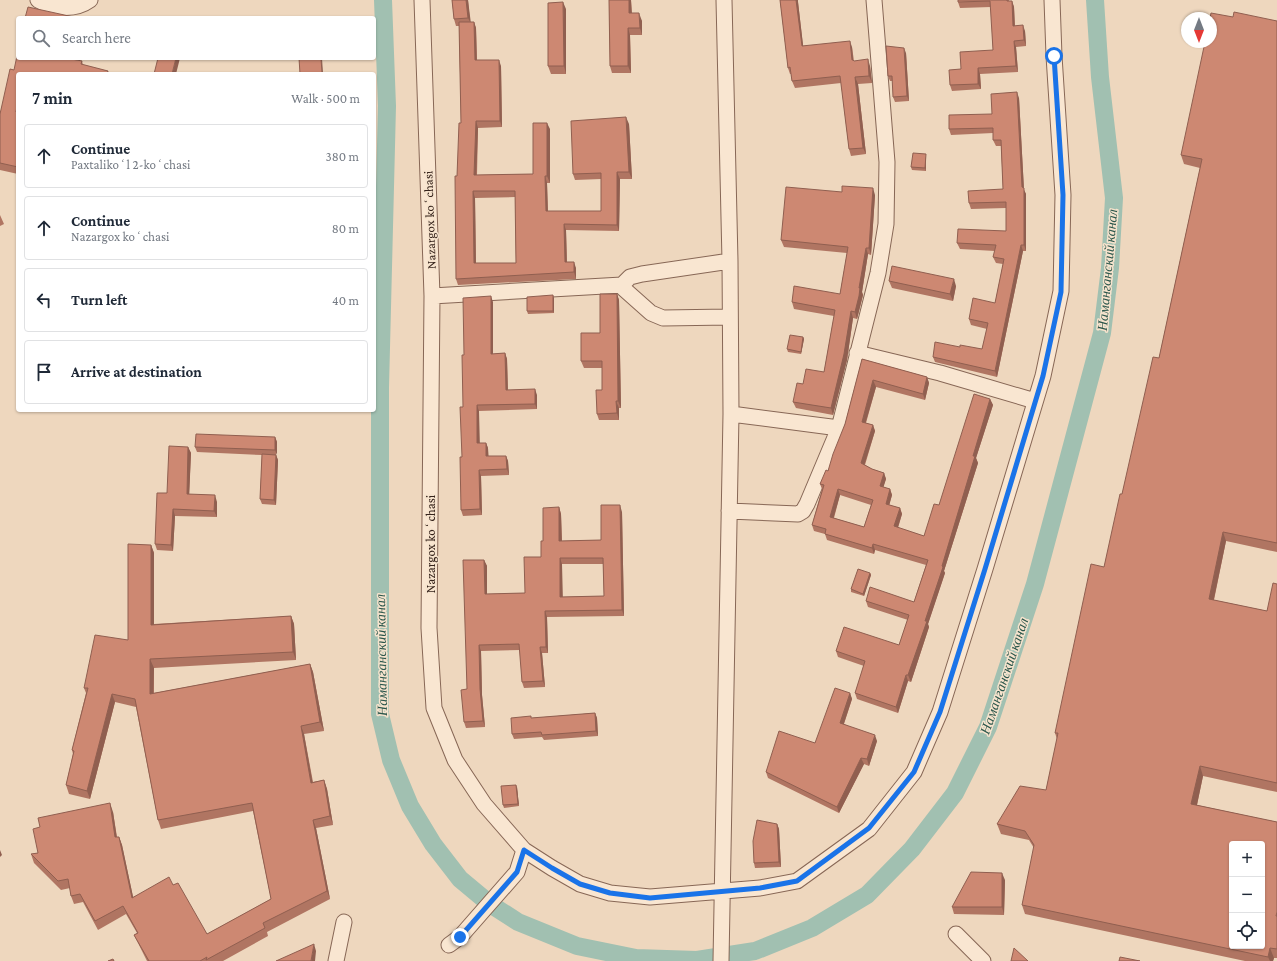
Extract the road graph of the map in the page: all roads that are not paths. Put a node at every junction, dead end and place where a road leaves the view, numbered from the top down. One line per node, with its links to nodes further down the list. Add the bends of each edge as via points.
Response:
1 (38, 0): 2 (street, via 61,8 76,7)
2 (90, 0)
3 (422, 0): 9 (street, Nazargox koʻchasi)
4 (724, 0): 7 (street)
5 (874, 0): 11 (street, via 887,162 886,224 878,273)
6 (1052, 0): 12 (street, Nazargox koʻchasi, via 1063,195 1061,292)
7 (730, 261): 8 (street, via 642,274 630,277); 10 (street)
8 (622, 285): 9 (street); 10 (street, via 624,290 651,313 663,318)
9 (432, 296): 16 (street, Nazargox koʻchasi, via 429,628 434,708 455,760 484,804)
10 (730, 317): 13 (street)
11 (857, 353): 12 (street, via 940,373); 14 (street)
12 (1035, 401): 17 (street, Nazargox koʻchasi, via 940,712 914,772 869,828 797,881)
13 (731, 414): 14 (street); 15 (street)
14 (839, 428): 15 (street, via 803,511 798,514)
15 (729, 511): 17 (street)
16 (524, 850): 17 (street, Nazargox koʻchasi, via 580,884 610,893 650,898); 20 (street, via 517,872)
17 (723, 892): 22 (street)
18 (344, 922): 21 (street)
19 (956, 934): 23 (street)
20 (454, 941)
21 (336, 961)
22 (721, 961)
23 (983, 961)

